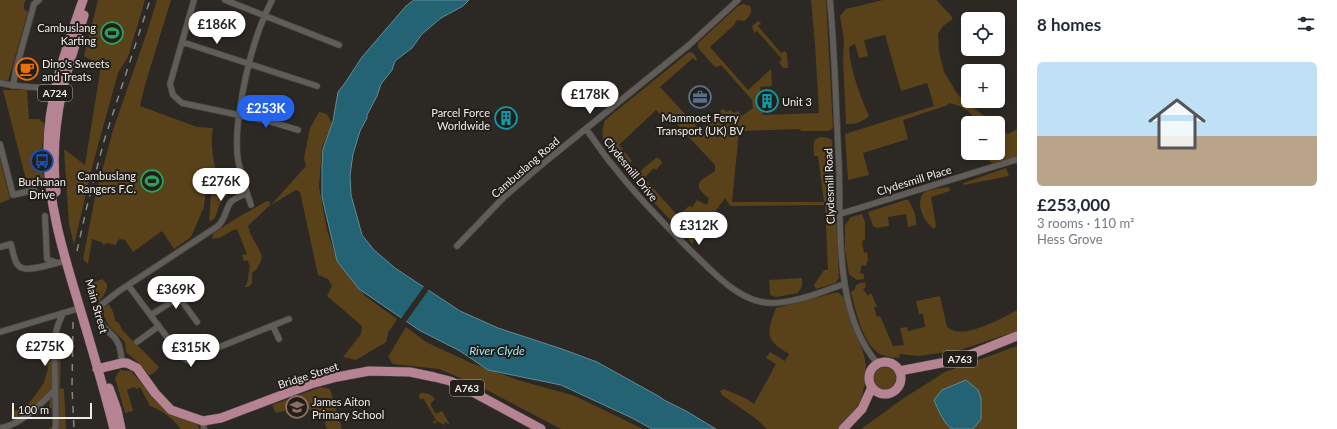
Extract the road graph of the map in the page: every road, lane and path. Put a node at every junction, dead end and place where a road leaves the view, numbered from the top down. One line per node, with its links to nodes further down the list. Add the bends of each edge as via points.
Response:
1 (39, 0): 14 (street, via 34,4)
2 (83, 0): 16 (main road, A724, via 61,66)
3 (89, 0): 16 (main road, A724)
4 (194, 0): 10 (street)
5 (225, 0): 9 (street)
6 (272, 0): 9 (street)
7 (738, 0): 18 (street, Cambuslang Road, via 689,45)
8 (830, 0): 25 (street, Clydesmill Road)
9 (264, 16): 11 (street); 12 (street)
10 (182, 42): 12 (street); 17 (street, via 170,84 173,95 182,103)
11 (339, 46)
12 (248, 63): 15 (street); 17 (street)
13 (0, 83): 14 (street)
14 (13, 86): 16 (street)
15 (317, 86)
16 (59, 90): 29 (main road, Main Street / A724, via 53,189)
17 (238, 114): 19 (street); 23 (street, via 238,160)
18 (586, 129): 27 (street, Cambuslang Road, via 504,197); 31 (street, Clydesmill Drive, via 614,168 648,208 708,268 746,298 772,303 789,301)
19 (298, 130)
20 (0, 144): 22 (street, via 13,195)
21 (1017, 160): 25 (street, Clydesmill Place)
22 (34, 190)
23 (247, 193): 24 (street); 32 (street, via 230,204 224,220 210,231)
24 (251, 205)
25 (840, 214): 31 (street, Clydesmill Road)
26 (45, 216): 30 (street, via 47,259)
27 (457, 246)
28 (0, 247): 30 (street, via 11,244 17,263 25,269 40,268)
29 (69, 260): 30 (street); 35 (main road, Main Street / A724)
30 (55, 262)
31 (844, 284): 47 (street, Clydesmill Road, via 863,343)
32 (128, 285): 37 (street); 46 (street, via 101,305 99,315 103,326 119,345)
33 (188, 291): 34 (street)
34 (179, 297): 37 (street); 39 (street)
35 (82, 307): 36 (street); 48 (main road, Main Street / A724)
36 (64, 313): 42 (street); 51 (street, via 54,339)
37 (151, 316): 40 (street)
38 (289, 319): 41 (street)
39 (197, 322)
40 (159, 326): 41 (street, via 181,356 187,360); 45 (street)
41 (273, 326): 44 (street)
42 (0, 332)
43 (1017, 336): 49 (main road, A763, via 958,360)
44 (280, 339)
45 (137, 342)
46 (122, 363): 48 (main road); 52 (main road, Bridge Street / A763, via 137,368 171,410)
47 (878, 364): 49 (main road, via 887,362); 50 (main road, via 870,372)
48 (100, 368): 56 (main road, Main Street / A724); 57 (main road, Main Street / A724, via 117,410)
49 (899, 371): 50 (main road, via 899,386 891,393 880,393)
50 (872, 387): 59 (main road, via 862,410)
51 (54, 391): 54 (street); 55 (street)
52 (203, 425): 58 (main road, Bridge Street / A763, via 311,384 353,373 385,371 422,374 450,381)
53 (0, 428): 54 (street)
54 (8, 428)
55 (55, 429)
56 (114, 429)
57 (121, 429)
58 (541, 429)
59 (843, 429)

